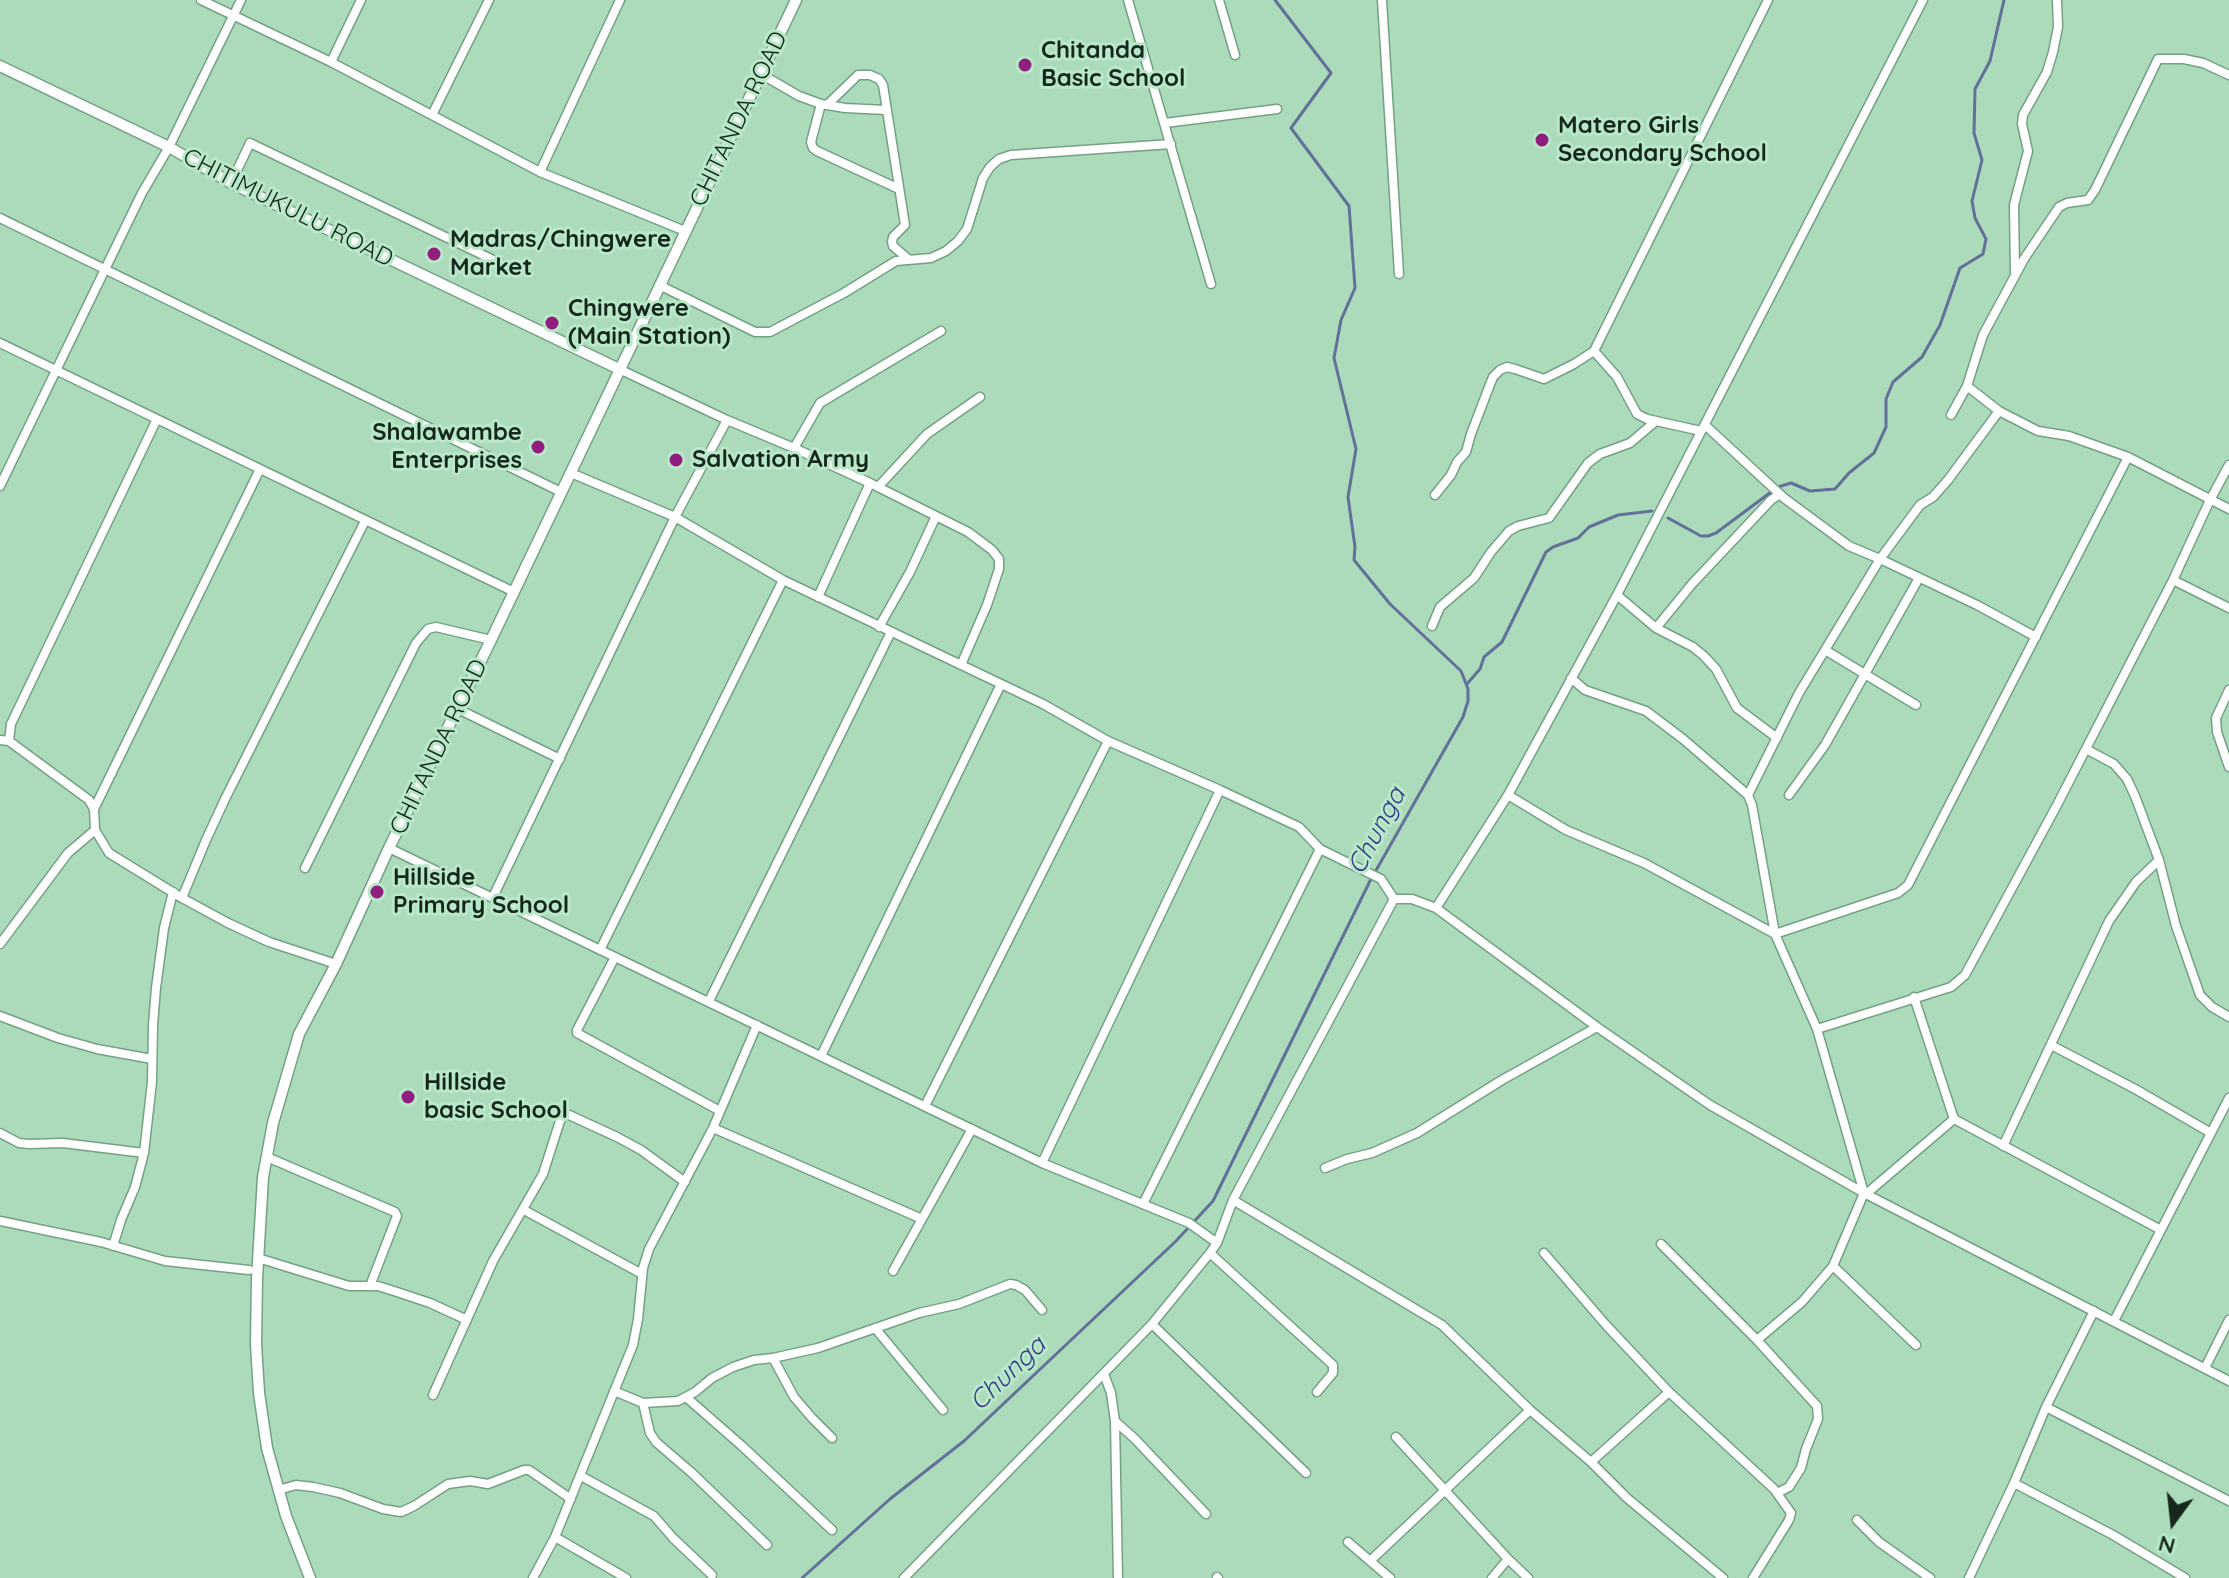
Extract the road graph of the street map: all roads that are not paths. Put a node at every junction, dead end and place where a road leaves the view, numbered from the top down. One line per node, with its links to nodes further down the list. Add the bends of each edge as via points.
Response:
1 (201, 0): 13 (street)
2 (241, 0): 13 (street)
3 (361, 0): 15 (street)
4 (489, 0): 22 (street)
5 (620, 0): 26 (street)
6 (796, 0): 17 (street, CHITANDA ROAD)
7 (1128, 0): 23 (street)
8 (1219, 0): 14 (street)
9 (1382, 0): 34 (street)
10 (1768, 0): 40 (street)
11 (1923, 0): 50 (street)
12 (2057, 0): 35 (street, via 2053,52 2023,115 2028,151 2014,205)
13 (233, 16): 15 (street); 25 (street)
14 (1235, 55)
15 (331, 62): 22 (street)
16 (0, 66): 25 (street, CHITIMUKULU ROAD)
17 (761, 74): 19 (street); 30 (street, CHITANDA ROAD)
18 (2229, 75): 35 (street, via 2193,61 2158,59 2095,190 2088,200 2059,207)
19 (824, 105): 21 (street); 21 (street, via 863,74 883,85); 28 (street, via 813,148)
20 (1277, 109): 23 (street)
21 (886, 110): 28 (street)
22 (432, 115): 26 (street)
23 (1165, 123): 24 (street)
24 (1171, 144): 31 (street, via 999,159 983,178 958,241 931,258); 36 (street)
25 (169, 147): 27 (street, CHITIMUKULU ROAD); 32 (street)
26 (540, 172): 30 (street)
27 (231, 183): 33 (street, via 250,143); 41 (street, CHITIMUKULU ROAD)
28 (899, 189): 31 (street, via 905,225 892,242)
29 (0, 218): 32 (street)
30 (685, 231): 37 (street, CHITANDA ROAD)
31 (908, 259): 37 (street, via 762,334)
32 (106, 268): 42 (street); 60 (street)
33 (510, 268)
34 (1399, 274)
35 (2015, 276): 43 (street, via 1983,335)
36 (1211, 284)
37 (659, 285): 41 (street, CHITANDA ROAD)
38 (941, 331): 51 (street, via 820,403)
39 (0, 343): 42 (street)
40 (1594, 351): 49 (street, via 1617,377 1637,414); 62 (street, via 1544,379 1507,367 1500,370 1466,452)
41 (619, 369): 48 (street); 57 (street, CHITANDA ROAD)
42 (56, 371): 47 (street); 54 (street)
43 (1967, 386): 45 (street); 46 (street)
44 (980, 397): 58 (street, via 927,434)
45 (1999, 411): 52 (street, via 2038,431); 68 (street)
46 (1951, 415)
47 (157, 419): 56 (street); 91 (street)
48 (727, 420): 51 (street); 66 (street)
49 (1656, 421): 50 (street); 76 (street, via 1630,443 1588,463 1549,518 1509,531 1474,578 1440,607)
50 (1703, 428): 61 (street); 73 (street)
51 (794, 448): 58 (street)
52 (2128, 457): 63 (street); 80 (street)
53 (0, 459): 54 (street)
54 (10, 464): 59 (street)
55 (2229, 465): 63 (street)
56 (260, 469): 67 (street); 100 (street)
57 (571, 473): 60 (street, CHITANDA ROAD); 66 (street)
58 (874, 485): 65 (street); 74 (street)
59 (0, 486)
60 (561, 492): 72 (street, CHITANDA ROAD)
61 (1780, 494): 68 (street, via 1849,546); 78 (street)
62 (1435, 495)
63 (2210, 500): 64 (street); 71 (street)
64 (2229, 509)
65 (936, 516): 77 (street); 83 (street, via 968,532 999,559 987,605)
66 (675, 517): 70 (street); 94 (street)
67 (365, 521): 72 (street); 108 (street, via 226,797)
68 (1880, 559): 69 (street); 82 (street)
69 (1919, 578): 80 (street); 84 (street)
70 (783, 580): 74 (street); 113 (street)
71 (2173, 580): 75 (street); 93 (street)
72 (514, 592): 81 (street, CHITANDA ROAD)
73 (1617, 595): 78 (street); 85 (street)
74 (818, 597): 77 (street)
75 (2229, 608)
76 (1432, 626)
77 (879, 627): 79 (street)
78 (1656, 628): 90 (street, via 1704,656 1737,708)
79 (891, 632): 83 (street); 117 (street)
80 (2036, 637): 111 (street, via 1908,885 1885,899)
81 (491, 640): 89 (street, CHITANDA ROAD); 105 (street, via 436,627 416,643)
82 (1825, 650): 84 (street); 90 (street)
83 (961, 665): 86 (street)
84 (1865, 676): 88 (street); 99 (street)
85 (1571, 678): 97 (street); 98 (street, via 1585,690 1646,711)
86 (1001, 684): 92 (street); 124 (street)
87 (2229, 690): 95 (street, via 2216,718)
88 (1916, 705)
89 (458, 709): 94 (street); 102 (street, CHITANDA ROAD)
90 (1777, 738): 98 (street)
91 (5, 740): 100 (street, via 81,793)
92 (1108, 741): 96 (street); 127 (street)
93 (2086, 749): 104 (street, via 2114,764 2127,779); 116 (street, via 1965,975 1951,987)
94 (560, 759): 107 (street)
95 (2229, 767)
96 (1220, 790): 103 (street, via 1299,827); 137 (street)
97 (1508, 795): 110 (street); 111 (street, via 1566,830 1644,863)
98 (1748, 795): 111 (street)
99 (1789, 795)
100 (94, 809): 101 (street)
101 (95, 830): 106 (street, via 109,853); 112 (street, via 68,853)
102 (389, 848): 107 (street); 115 (street, CHITANDA ROAD)
103 (1320, 849): 109 (street, via 1381,879); 142 (street)
104 (2159, 860): 119 (street, via 2200,995); 123 (street, via 2109,921)
105 (305, 868)
106 (173, 892): 108 (street); 125 (street, via 156,988)
107 (493, 897): 113 (street)
108 (182, 898): 115 (street, via 269,942)
109 (1394, 899): 110 (street); 141 (street)
110 (1436, 908): 121 (street)
111 (1775, 934): 122 (street)
112 (0, 944)
113 (600, 950): 114 (street)
114 (615, 957): 117 (street); 128 (street, via 577,1033)
115 (336, 964): 136 (street, CHITANDA ROAD, via 299,1034)
116 (1914, 997): 122 (street); 129 (street)
117 (709, 1001): 120 (street)
118 (0, 1016): 125 (street, via 71,1042)
119 (2229, 1017)
120 (757, 1025): 124 (street); 128 (street)
121 (1597, 1027): 138 (street, via 1417,1133); 140 (street, via 1710,1105)
122 (1817, 1029): 140 (street)
123 (2051, 1045): 133 (street); 134 (street)
124 (821, 1056): 127 (street)
125 (152, 1059): 135 (street)
126 (2229, 1098): 133 (street)
127 (925, 1106): 131 (street)
128 (720, 1111): 130 (street)
129 (1954, 1119): 134 (street); 140 (street)
130 (713, 1128): 139 (street); 144 (street)
131 (972, 1129): 137 (street); 144 (street)
132 (0, 1133): 135 (street, via 19,1143)
133 (2211, 1133): 146 (street)
134 (2003, 1146): 146 (street)
135 (144, 1153): 149 (street)
136 (267, 1157): 152 (street, CHITANDA ROAD); 157 (street, via 395,1212)
137 (1042, 1163): 142 (street)
138 (1325, 1168)
139 (685, 1182): 143 (street, via 641,1150 567,1114); 156 (street, via 649,1249)
140 (1865, 1193): 153 (street); 159 (street)
141 (1233, 1200): 147 (street); 179 (street, via 1442,1325)
142 (1143, 1204): 147 (street)
143 (524, 1210): 156 (street); 160 (street, via 493,1261)
144 (922, 1219): 155 (street)
145 (0, 1221): 149 (street)
146 (2161, 1230): 162 (street)
147 (1217, 1243): 150 (street)
148 (1661, 1244): 165 (street)
149 (113, 1246): 154 (street, via 165,1261)
150 (1210, 1253): 163 (street); 172 (street, via 1333,1365 1333,1373)
151 (1544, 1253): 173 (street)
152 (258, 1258): 157 (street, via 349,1286); 187 (street, CHITANDA ROAD, via 259,1393)
153 (1833, 1266): 165 (street, via 1802,1302); 166 (street)
154 (249, 1270)
155 (893, 1271)
156 (642, 1274): 171 (street, via 633,1345)
157 (370, 1286): 160 (street)
158 (1042, 1310): 164 (street, via 1025,1290 1010,1284)
159 (2094, 1311): 162 (street); 177 (street)
160 (467, 1320): 174 (street)
161 (2229, 1320): 168 (street)
162 (2114, 1321): 168 (street)
163 (1152, 1324): 169 (street); 184 (street)
164 (875, 1328): 167 (street); 178 (street)
165 (1757, 1340): 189 (street, via 1819,1411 1796,1479)
166 (1916, 1345)
167 (773, 1358): 175 (street, via 733,1367); 182 (street, via 794,1397)
168 (2205, 1368): 170 (street)
169 (1104, 1374): 180 (street); 204 (street)
170 (2229, 1381)
171 (614, 1391): 176 (street); 185 (street)
172 (1317, 1392)
173 (1669, 1392): 183 (street); 189 (street)
174 (433, 1395)
175 (686, 1397): 176 (street); 194 (street)
176 (643, 1403): 197 (street, via 656,1442)
177 (2046, 1407): 186 (street); 191 (street)
178 (943, 1410)
179 (1530, 1410): 183 (street); 188 (street)
180 (1115, 1421): 192 (street); 205 (street)
181 (1396, 1437): 188 (street)
182 (832, 1438)
183 (1591, 1462): 209 (street)
184 (1306, 1473)
185 (581, 1476): 190 (street); 200 (street, via 654,1516)
186 (2014, 1483): 212 (street); 213 (street)
187 (278, 1490): 190 (street, via 313,1487 401,1512 448,1484 494,1483 529,1470); 201 (street, CHITANDA ROAD)
188 (1445, 1490): 198 (street); 199 (street)
189 (1777, 1493): 210 (street, via 1791,1513)
190 (571, 1499): 195 (street)
191 (2229, 1501)
192 (1206, 1514)
193 (1857, 1520): 211 (street)
194 (832, 1530)
195 (555, 1537): 202 (street); 203 (street)
196 (1348, 1542): 199 (street)
197 (767, 1545)
198 (1508, 1559): 207 (street); 208 (street)
199 (1370, 1561): 206 (street)
200 (712, 1575)
201 (310, 1578)
202 (533, 1578)
203 (626, 1578)
204 (904, 1578)
205 (1118, 1578)
206 (1390, 1578)
207 (1492, 1578)
208 (1528, 1578)
209 (1723, 1578)
210 (1753, 1578)
211 (1930, 1578)
212 (1969, 1578)
213 (2185, 1578)

